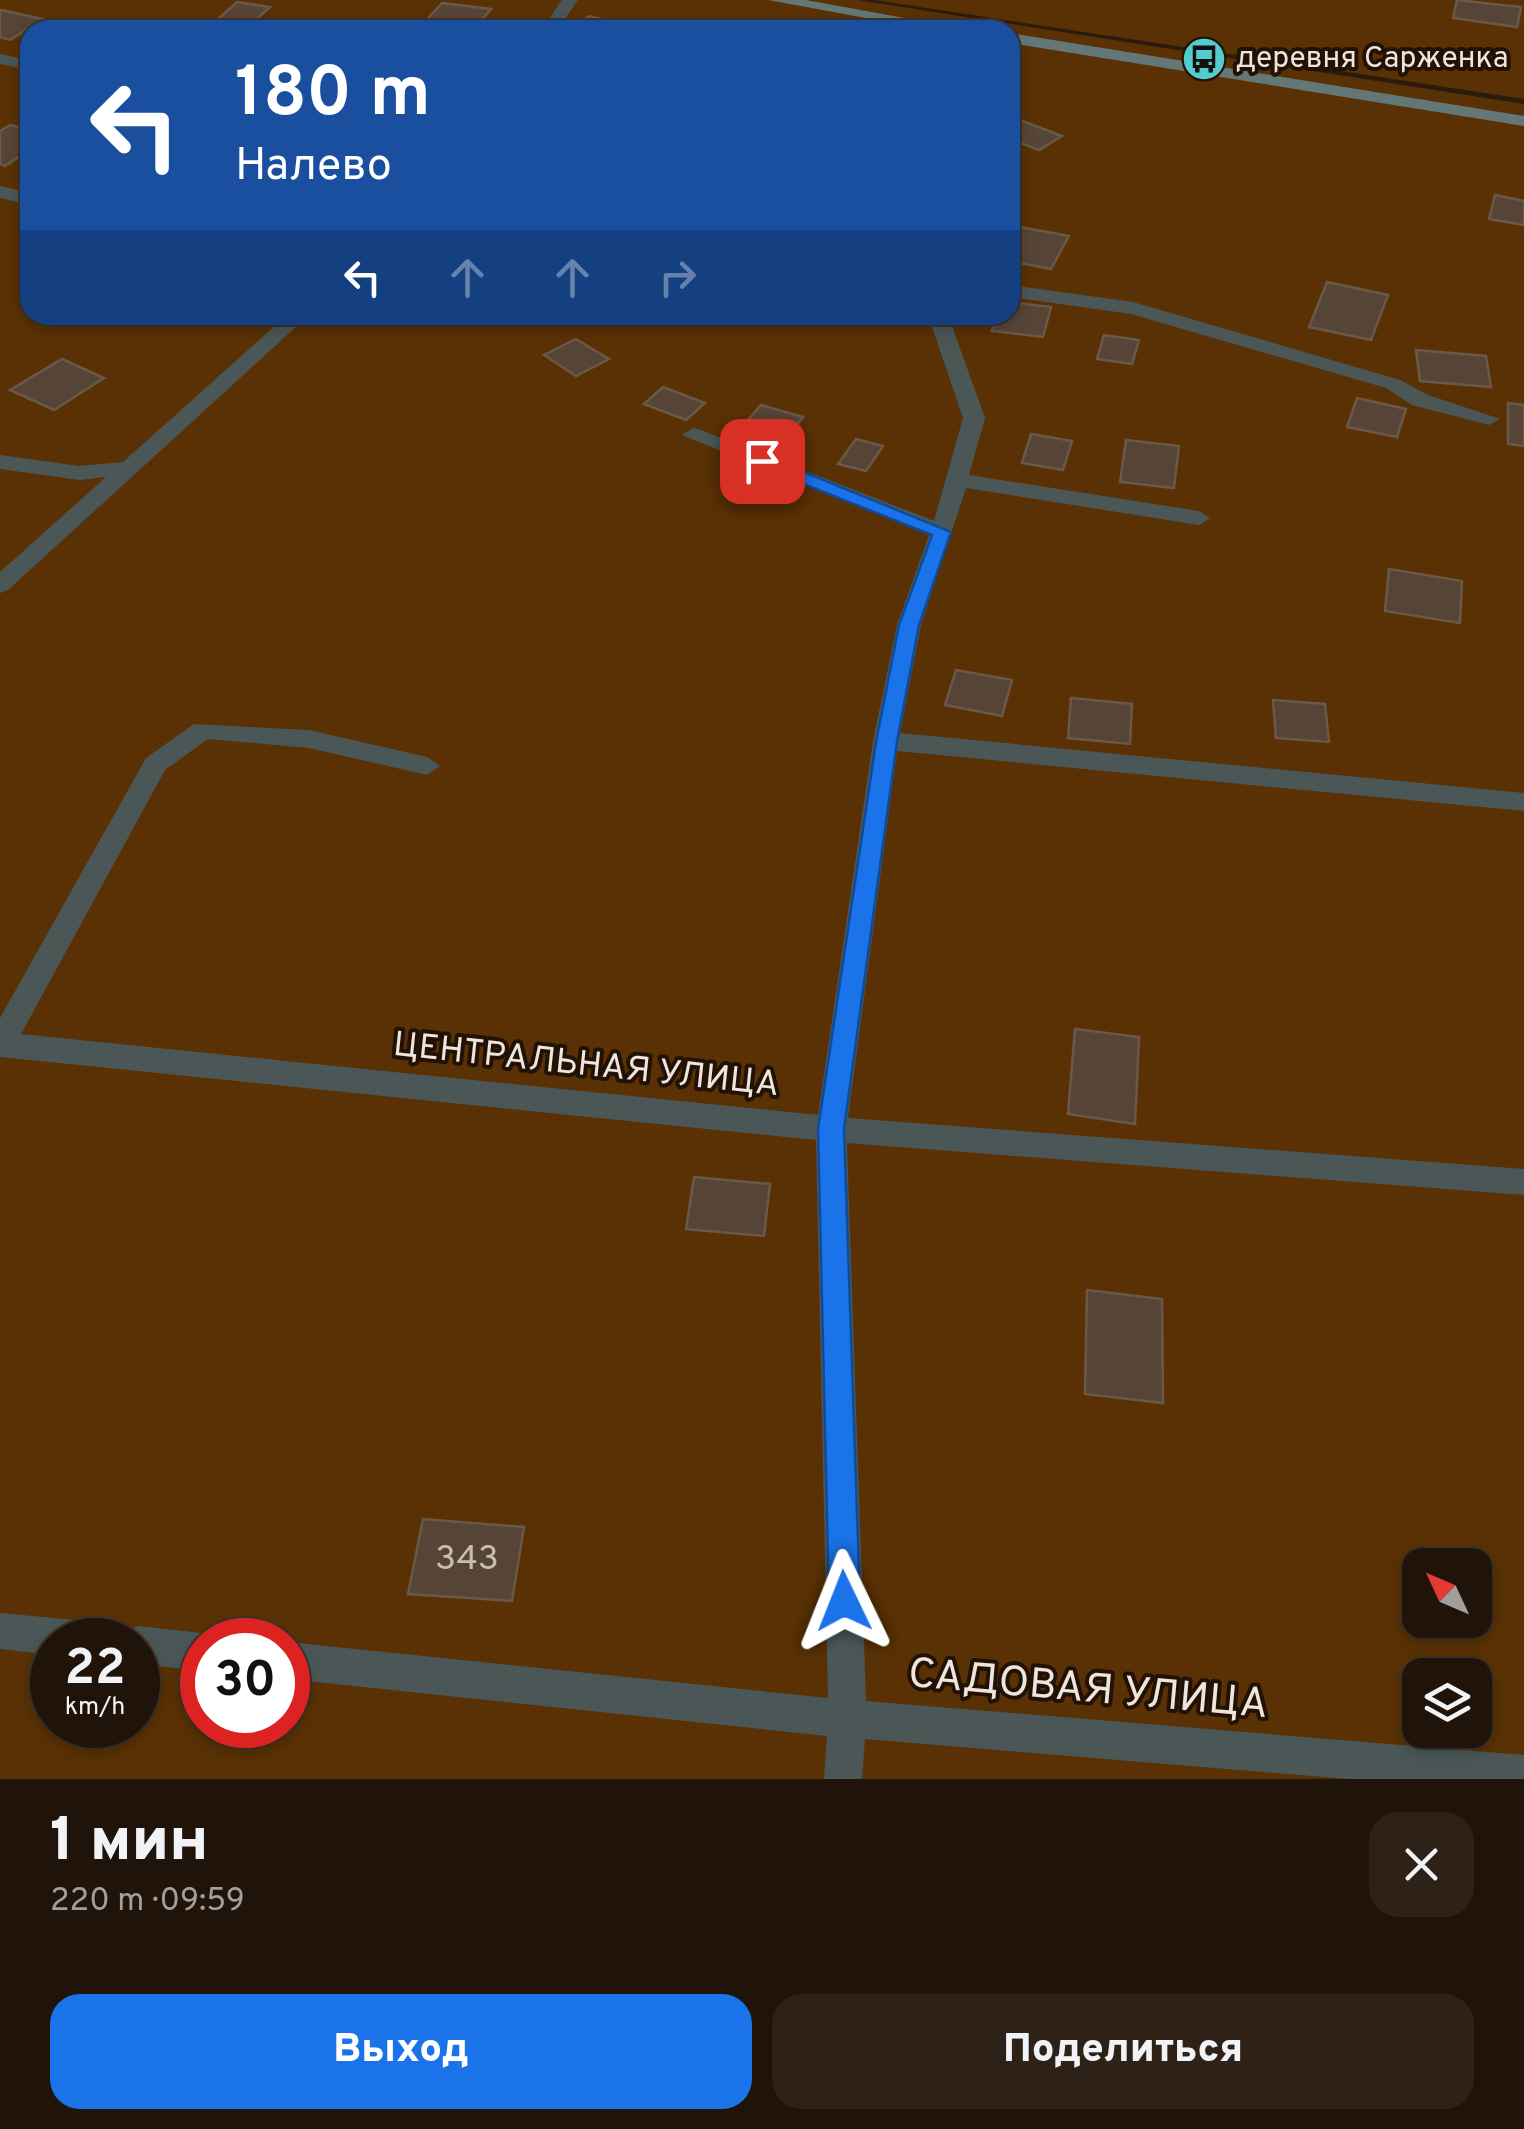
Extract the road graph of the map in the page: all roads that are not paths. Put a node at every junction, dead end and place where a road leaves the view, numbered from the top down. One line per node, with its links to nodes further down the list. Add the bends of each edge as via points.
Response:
1 (776, 0): 2 (main road)
2 (900, 20)
3 (1020, 40): 4 (main road)
4 (1524, 120)
5 (1020, 292): 8 (street, via 1133,308 1394,384 1420,400)
6 (288, 325): 11 (street)
7 (941, 325): 12 (street, via 974,418)
8 (1489, 419)
9 (693, 435): 14 (street)
10 (0, 462): 11 (street, via 79,473)
11 (130, 468): 15 (street)
12 (957, 480): 13 (street); 14 (street)
13 (1198, 518)
14 (942, 532): 16 (street, via 909,625)
15 (0, 584)
16 (886, 742): 18 (street); 20 (street)
17 (428, 766): 19 (street, via 309,739 202,730 155,764)
18 (1524, 802)
19 (0, 1045): 20 (street, ЦЕНТРАЛЬНАЯ УЛИЦА)
20 (831, 1129): 21 (street, ЦЕНТРАЛЬНАЯ УЛИЦА); 25 (street)
21 (1524, 1182)
22 (0, 1631): 23 (street)
23 (30, 1634)
24 (310, 1663): 25 (street, САДОВАЯ УЛИЦА)
25 (848, 1719): 26 (street, САДОВАЯ УЛИЦА); 27 (street)
26 (1524, 1774)
27 (843, 1779)

